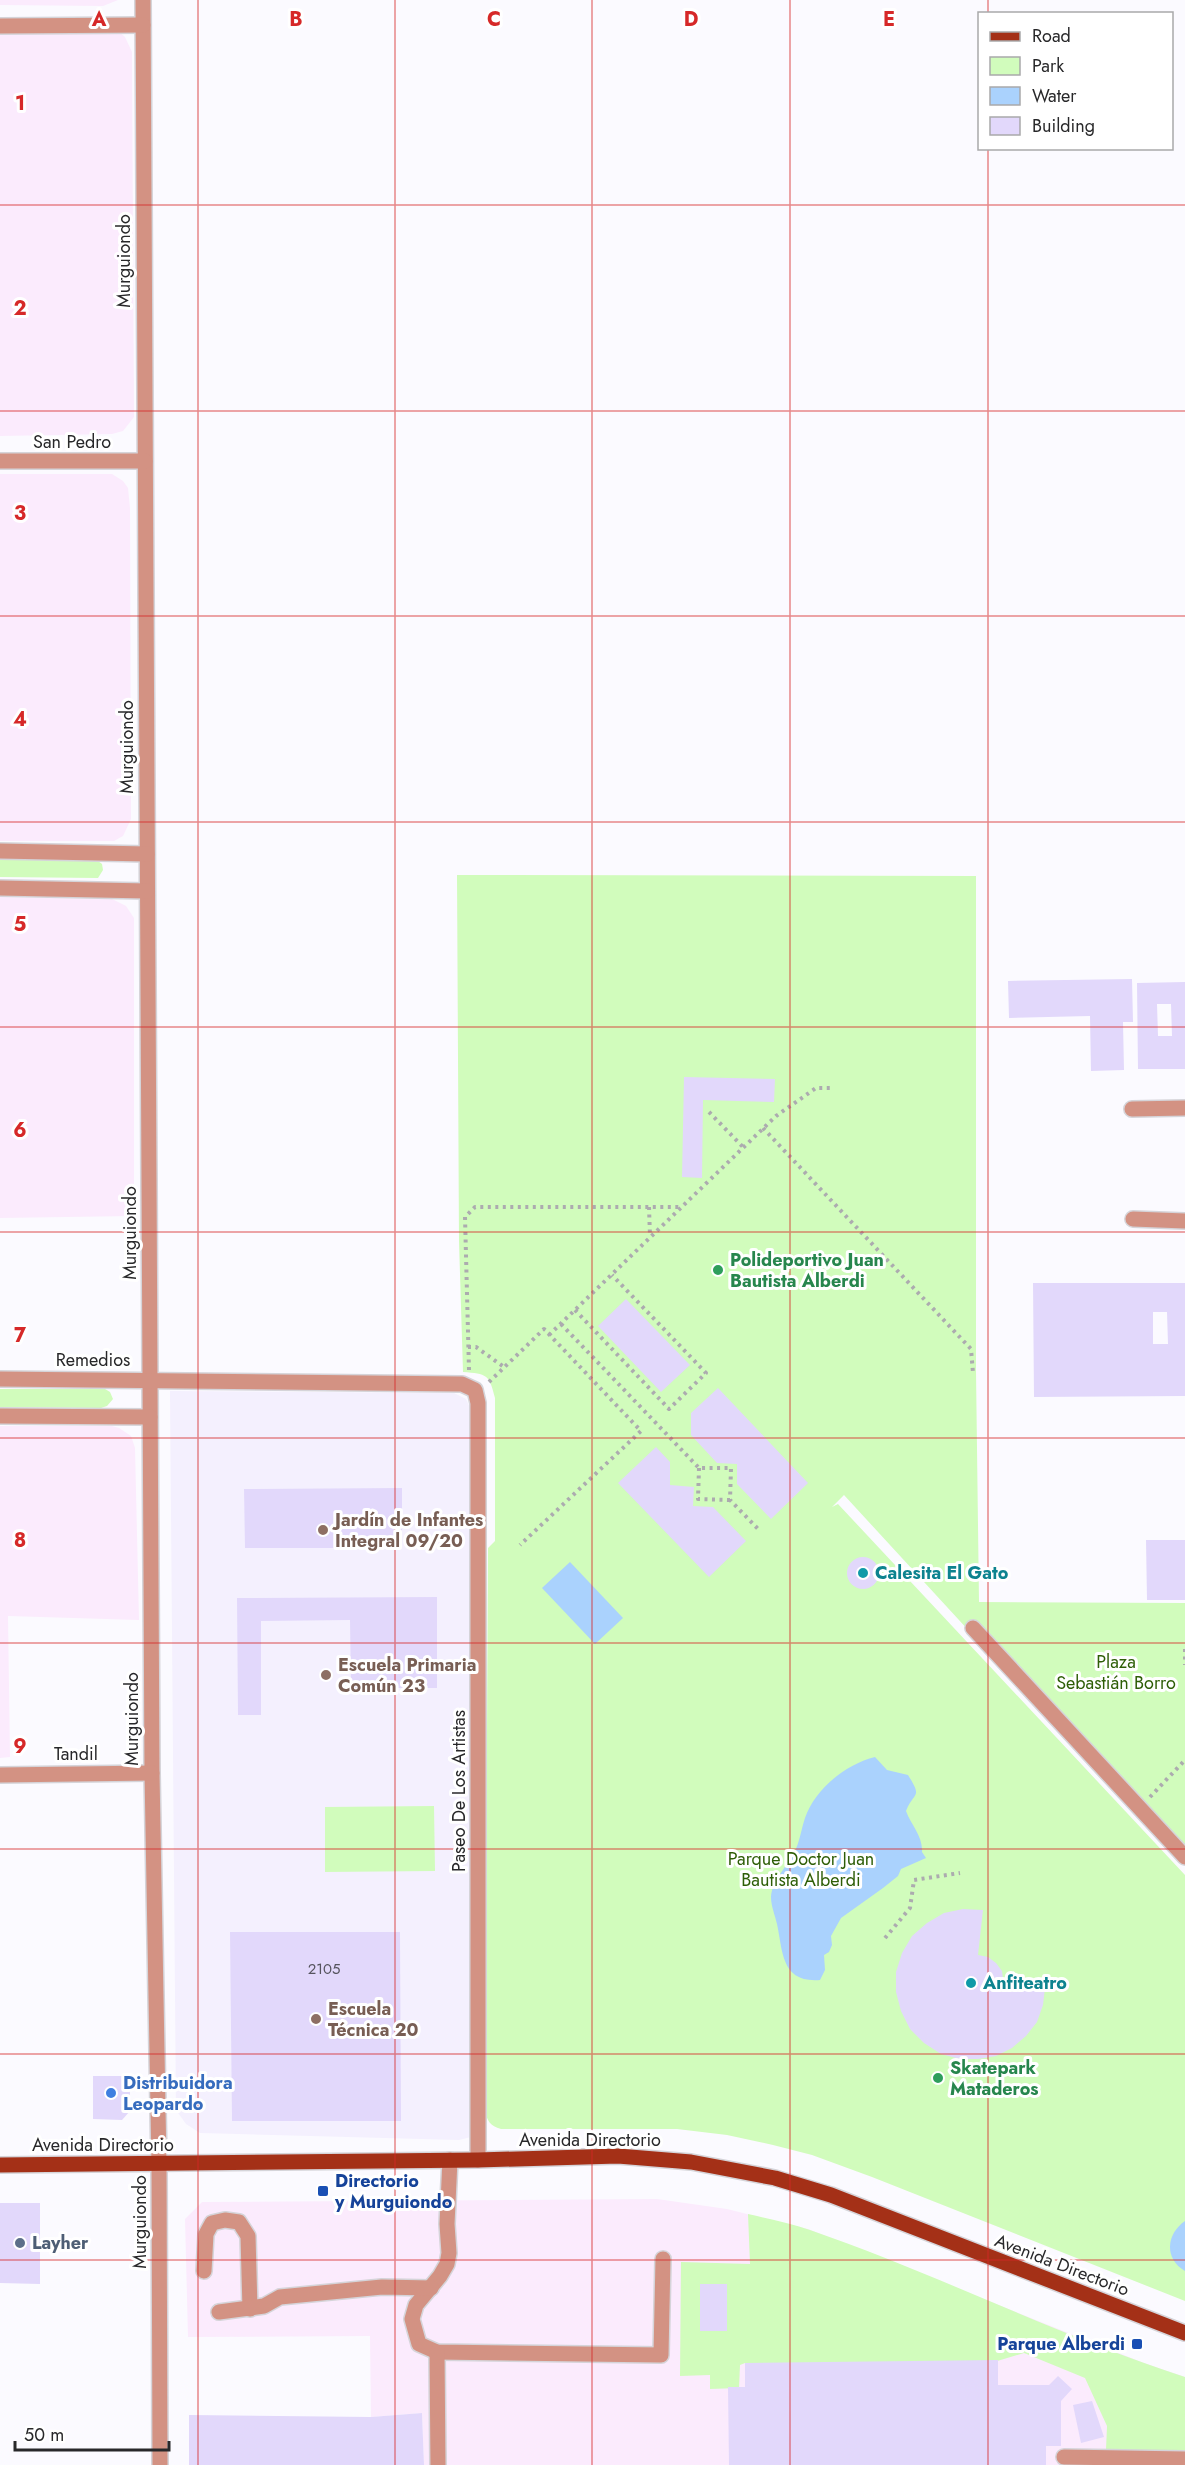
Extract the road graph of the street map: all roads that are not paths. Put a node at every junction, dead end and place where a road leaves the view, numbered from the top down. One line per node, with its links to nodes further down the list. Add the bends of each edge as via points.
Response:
1 (143, 0): 3 (street, Murguiondo)
2 (0, 26): 3 (street)
3 (143, 26): 5 (street, Murguiondo)
4 (0, 461): 5 (street, San Pedro)
5 (144, 461): 7 (street, Murguiondo)
6 (0, 851): 7 (street)
7 (147, 854): 9 (street, Murguiondo)
8 (0, 888): 9 (street)
9 (147, 891): 15 (street, Murguiondo)
10 (1132, 1108): 11 (street)
11 (1185, 1108)
12 (1133, 1219): 13 (street)
13 (1185, 1221)
14 (0, 1379): 15 (street, Remedios)
15 (150, 1380): 17 (street, Murguiondo); 23 (street, Paseo De Los Artistas, via 473,1389)
16 (0, 1416): 17 (street)
17 (150, 1417): 19 (street, Murguiondo)
18 (974, 1628): 21 (street)
19 (152, 1773): 20 (street, Tandil); 24 (street, Murguiondo)
20 (0, 1775)
21 (1185, 1857)
22 (450, 2160): 23 (main road, Avenida Directorio); 24 (main road, Avenida Directorio); 28 (street, via 449,2253 447,2264)
23 (478, 2160): 31 (main road, Avenida Directorio, via 618,2156 691,2162 775,2178 831,2195)
24 (159, 2164): 25 (main road, Avenida Directorio); 35 (street, Murguiondo)
25 (0, 2165)
26 (663, 2259): 32 (street, via 662,2355)
27 (204, 2271): 29 (street, via 206,2234 212,2223 239,2223 248,2235)
28 (431, 2288): 29 (street, via 382,2287 280,2297); 32 (street, via 416,2305 412,2319 419,2344)
29 (250, 2309): 30 (street)
30 (219, 2312)
31 (1185, 2333)
32 (437, 2352): 36 (street)
33 (1064, 2457): 34 (street)
34 (1185, 2459)
35 (160, 2465)
36 (438, 2465)

